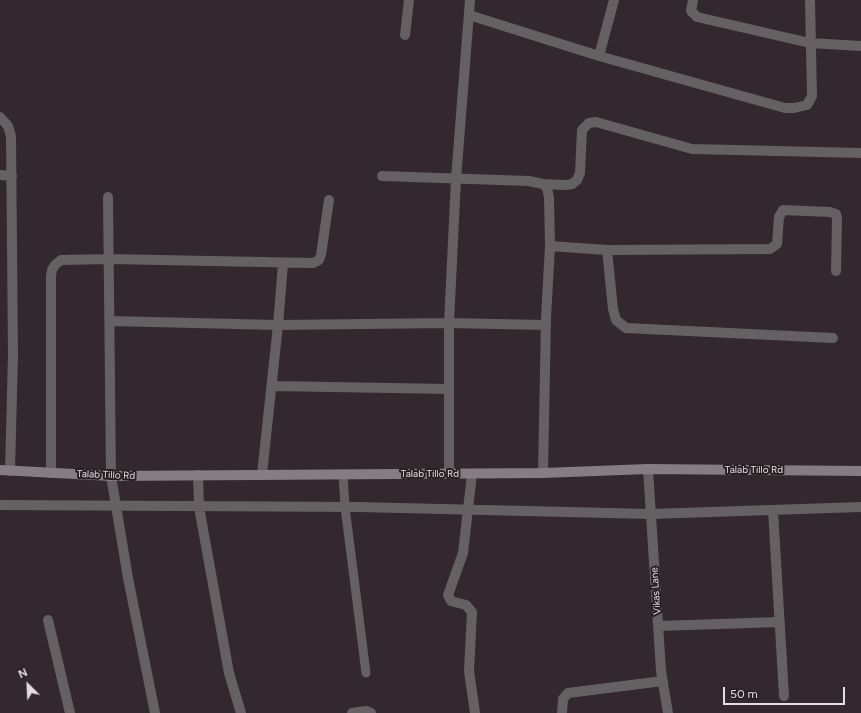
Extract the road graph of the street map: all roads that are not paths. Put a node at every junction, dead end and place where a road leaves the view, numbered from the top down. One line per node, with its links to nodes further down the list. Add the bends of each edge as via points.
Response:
1 (409, 0): 7 (street)
2 (470, 0): 6 (street)
3 (614, 0): 10 (street)
4 (693, 0): 8 (street, via 692,11 698,17)
5 (810, 0): 8 (street)
6 (469, 15): 10 (street); 16 (street)
7 (405, 35)
8 (810, 43): 9 (street); 10 (street, via 812,96 807,105 794,108 785,108)
9 (861, 46)
10 (599, 56)
11 (0, 117): 14 (street, via 8,126 11,136)
12 (861, 153): 17 (street, via 692,149 596,122 589,123 582,130 580,173 577,180 566,185)
13 (0, 175): 14 (street)
14 (12, 176): 33 (street, via 13,355)
15 (382, 176): 16 (street)
16 (456, 179): 17 (street, via 529,181); 26 (street)
17 (543, 184): 20 (street, via 549,197)
18 (108, 197): 22 (street)
19 (329, 200): 23 (street, via 319,260 313,263)
20 (550, 246): 21 (street); 28 (street)
21 (607, 250): 24 (street, via 770,249 777,244 779,217 783,210 830,212 836,214 837,219); 29 (street, via 613,309 616,320 626,328)
22 (109, 259): 23 (street); 25 (street); 35 (street, via 61,260 52,270)
23 (283, 264): 27 (street)
24 (836, 271)
25 (110, 321): 27 (street); 42 (street)
26 (450, 323): 27 (street); 28 (street); 31 (street)
27 (278, 325): 30 (street)
28 (546, 325): 40 (street)
29 (833, 338)
30 (272, 386): 31 (street); 36 (street)
31 (450, 389): 38 (street)
32 (648, 469): 34 (main road, Talab Tillo Rd); 40 (main road, Talab Tillo Rd); 50 (street, Vikas Lane)
33 (5, 470): 35 (main road, Talab Tillo Rd)
34 (861, 471)
35 (51, 472): 42 (main road, Talab Tillo Rd)
36 (262, 474): 37 (main road, Talab Tillo Rd); 41 (main road, Talab Tillo Rd)
37 (343, 474): 38 (main road, Talab Tillo Rd); 44 (lane)
38 (449, 474): 39 (main road, Talab Tillo Rd)
39 (472, 474): 40 (main road, Talab Tillo Rd); 47 (street)
40 (543, 474)
41 (198, 475): 42 (main road, Talab Tillo Rd); 43 (street)
42 (111, 476): 45 (street)
43 (198, 499): 44 (street); 45 (street); 59 (street, via 229,673)
44 (344, 500): 47 (street); 54 (lane)
45 (114, 503): 46 (street); 58 (street)
46 (0, 505)
47 (469, 505): 50 (street); 62 (street, via 463,553 448,595 451,601 466,605 472,612 470,671)
48 (861, 507): 49 (street)
49 (773, 510): 50 (street); 52 (street)
50 (651, 514): 53 (street, Vikas Lane)
51 (48, 620): 57 (street)
52 (780, 622): 53 (street); 56 (street)
53 (658, 626): 55 (street, Vikas Lane)
54 (366, 674)
55 (663, 681): 63 (street, via 568,693 563,699); 64 (street, Vikas Lane)
56 (784, 696)
57 (70, 713)
58 (155, 713)
59 (241, 713)
60 (352, 713): 61 (street)
61 (371, 713)
62 (475, 713)
63 (562, 713)
64 (668, 713)

